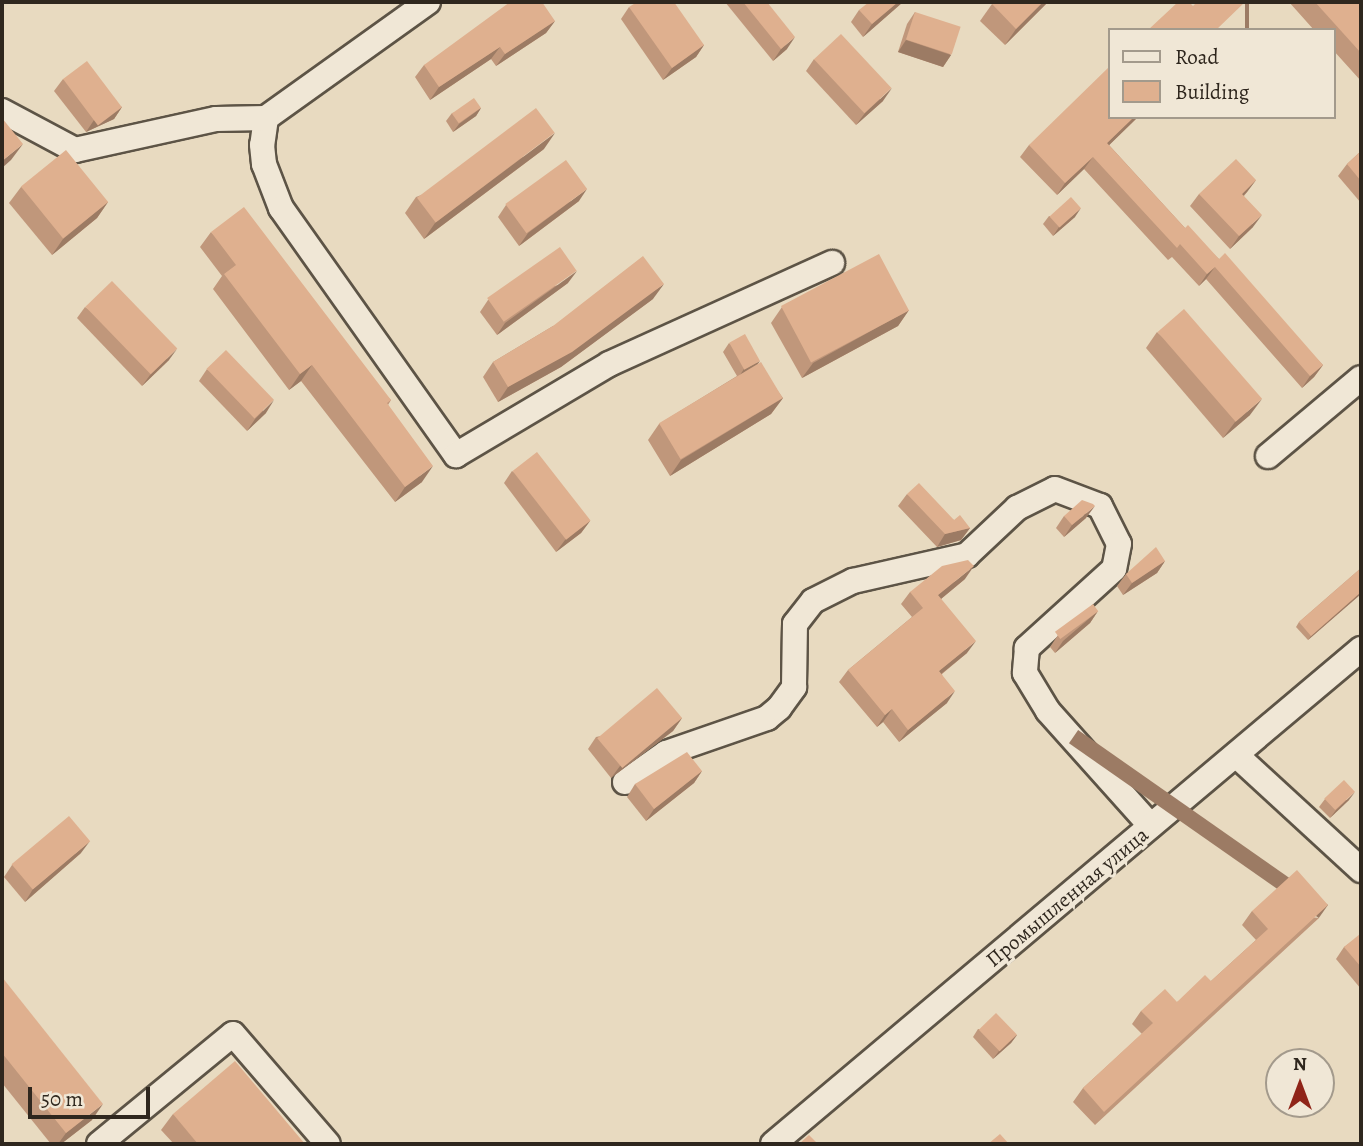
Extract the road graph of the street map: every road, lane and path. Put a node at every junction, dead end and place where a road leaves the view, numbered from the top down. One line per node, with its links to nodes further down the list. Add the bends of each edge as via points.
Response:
1 (428, 2): 3 (street)
2 (2, 111): 3 (street, via 75,150 216,119)
3 (266, 118): 4 (street, via 264,164 281,208 456,455 609,363)
4 (832, 263)
5 (1361, 378): 6 (street)
6 (1268, 456)
7 (1361, 649): 8 (street, Промышленная улица)
8 (1236, 755): 10 (street, Промышленная улица); 11 (street)
9 (625, 782): 10 (street, via 666,753 767,718 779,708 794,687 795,624 813,601 853,581 967,555 1017,508 1055,489 1100,506 1119,544 1114,569 1027,648 1025,673 1048,711)
10 (1151, 826): 14 (street, Промышленная улица)
11 (1361, 870)
12 (99, 1144): 13 (street, via 233,1034)
13 (328, 1144)
14 (773, 1144)

